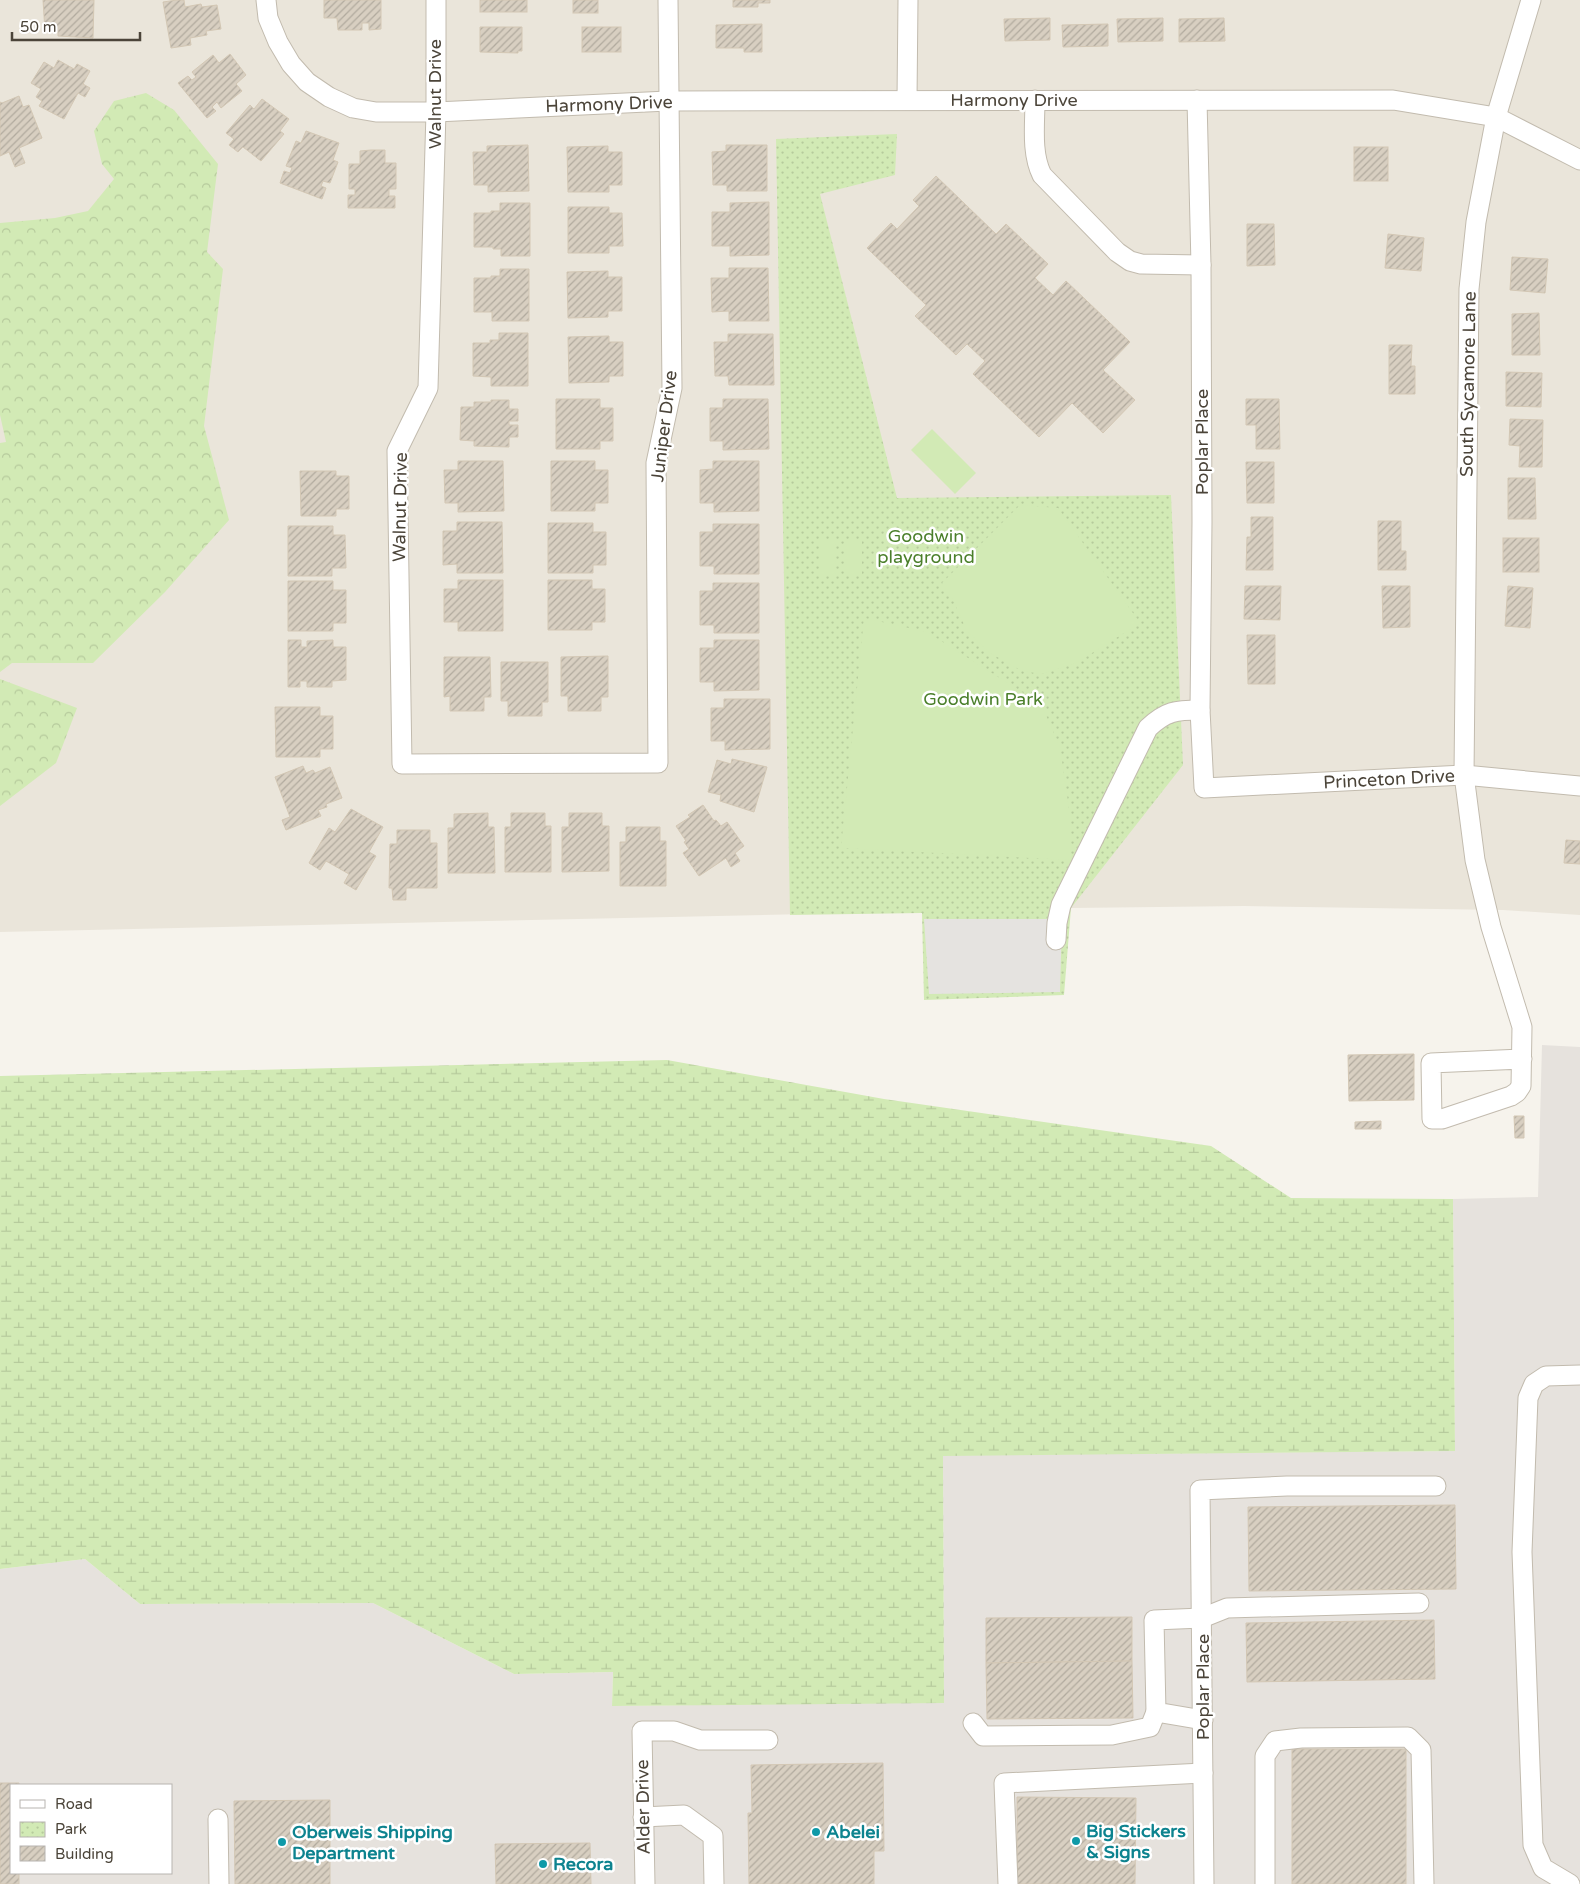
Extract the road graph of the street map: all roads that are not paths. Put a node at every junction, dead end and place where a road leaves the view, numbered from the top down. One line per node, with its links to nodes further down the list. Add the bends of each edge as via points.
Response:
1 (266, 0): 10 (street, Harmony Drive, via 268,18 291,64 307,82 329,97 352,108 376,112)
2 (436, 0): 10 (street, Walnut Drive)
3 (668, 0): 9 (street, Juniper Drive)
4 (908, 0): 6 (street)
5 (1531, 0): 11 (street, South Sycamore Lane)
6 (907, 100): 7 (street, Harmony Drive); 9 (street, Harmony Drive)
7 (1035, 100): 8 (street, Harmony Drive); 13 (street, via 1036,155 1042,175 1117,252 1141,264)
8 (1197, 100): 11 (street, Harmony Drive, via 1393,100); 13 (street, Poplar Place)
9 (668, 101): 10 (street, Harmony Drive); 15 (street, Juniper Drive, via 672,388 656,463)
10 (436, 112): 15 (street, Walnut Drive, via 428,388 397,451 402,764)
11 (1496, 117): 12 (street, Harmony Drive); 16 (street, South Sycamore Lane, via 1476,222 1469,289)
12 (1580, 160)
13 (1201, 265): 14 (street, Poplar Place)
14 (1200, 710): 17 (street, Poplar Place); 19 (street, via 1169,712 1148,728 1061,905)
15 (658, 763)
16 (1464, 775): 17 (street, Princeton Drive, via 1204,788); 18 (street, Princeton Drive); 20 (street, South Sycamore Lane, via 1474,860 1522,1027)
17 (1204, 783)
18 (1580, 786)
19 (1056, 940)
20 (1522, 1059): 20 (street, South Sycamore Lane, via 1521,1086 1517,1092 1442,1119 1432,1119 1431,1063)
21 (1580, 1375): 39 (street, via 1546,1376 1534,1384 1528,1398 1522,1552 1533,1845 1543,1868)
22 (1436, 1486): 24 (street, Poplar Place, via 1287,1486 1200,1490)
23 (1419, 1603): 24 (street, via 1227,1608)
24 (1202, 1618): 25 (street, via 1154,1620); 26 (street, Poplar Place)
25 (1156, 1712): 26 (street); 27 (street, via 1150,1727 1112,1735 983,1736)
26 (1203, 1720): 29 (street, Poplar Place)
27 (973, 1723)
28 (768, 1740): 30 (street, Alder Drive, via 700,1740 674,1731 642,1731)
29 (1204, 1773): 35 (street, via 1004,1783); 36 (street, Poplar Place)
30 (643, 1818): 33 (street, Alder Drive); 34 (street, via 684,1815 712,1836)
31 (218, 1819): 32 (street)
32 (219, 1884)
33 (644, 1884)
34 (714, 1884)
35 (1008, 1884)
36 (1204, 1884)
37 (1265, 1884): 38 (street, via 1265,1756 1275,1741 1408,1737 1421,1750)
38 (1424, 1884)
39 (1570, 1884)

